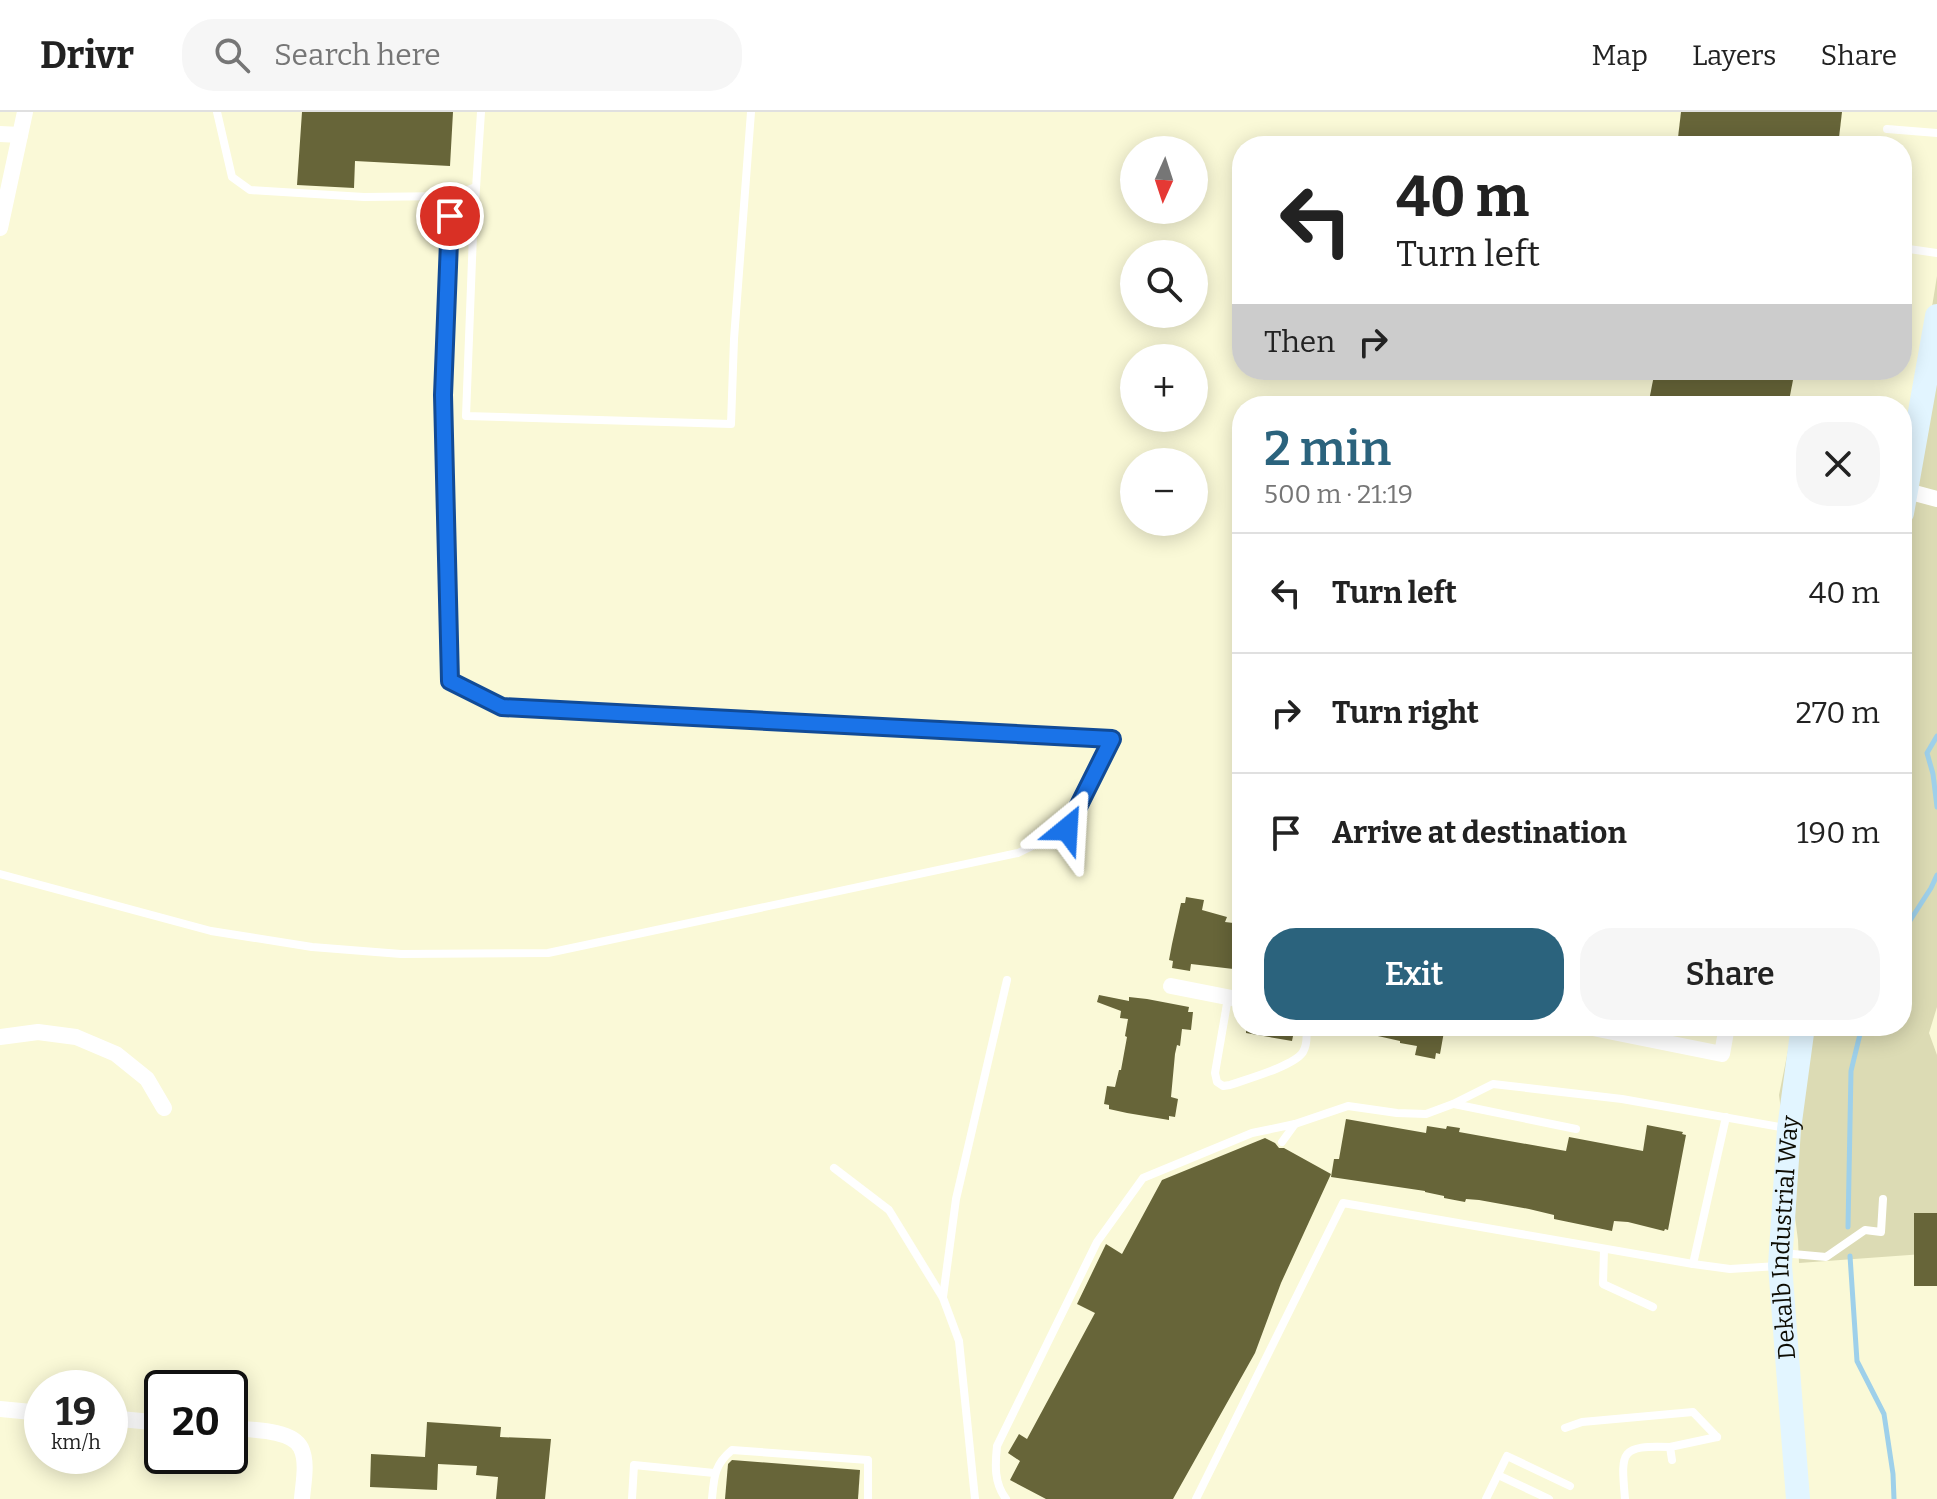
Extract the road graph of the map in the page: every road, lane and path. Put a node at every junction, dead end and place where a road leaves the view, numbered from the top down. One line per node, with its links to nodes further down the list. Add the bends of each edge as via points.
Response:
1 (25, 112): 8 (street)
2 (217, 112): 10 (lane, via 232,177 250,190)
3 (481, 112): 9 (lane)
4 (751, 112): 9 (lane, via 731,424 466,416)
5 (1887, 129): 6 (lane)
6 (1937, 133)
7 (0, 134): 8 (street)
8 (20, 135): 11 (street)
9 (476, 187): 10 (lane)
10 (451, 196): 18 (lane, via 443,395 450,681 502,707 1112,739 1067,829 1018,853 548,953 401,954 312,947 211,931)
11 (0, 228)
12 (1912, 249): 13 (lane)
13 (1937, 253)
14 (1937, 316): 15 (main road)
15 (1912, 457)
16 (1937, 499): 17 (street)
17 (1912, 501)
18 (0, 874)
19 (1007, 980): 40 (lane, via 956,1199)
20 (1171, 986): 21 (street)
21 (1232, 997)
22 (1232, 1009): 23 (lane, via 1215,1073 1223,1086 1294,1060 1302,1053)
23 (1306, 1036)
24 (1635, 1036): 25 (street, via 1722,1054)
25 (1725, 1036)
26 (1802, 1036): 33 (main road, Dekalb Industrial Way)
27 (0, 1037): 29 (street, via 63,1035 116,1054 147,1079)
28 (1453, 1104): 30 (lane, via 1493,1084); 31 (lane, via 1426,1114 1348,1106); 32 (lane)
29 (164, 1108)
30 (1726, 1117): 33 (lane); 39 (lane)
31 (1295, 1124): 34 (lane); 56 (lane, via 1252,1133 1143,1178 1097,1242 997,1446 995,1470)
32 (1576, 1129)
33 (1789, 1129): 38 (main road, Dekalb Industrial Way)
34 (1282, 1142)
35 (834, 1168): 40 (lane, via 889,1210)
36 (1883, 1199): 38 (lane, via 1881,1232 1865,1230 1826,1257)
37 (1604, 1249): 39 (lane); 41 (lane, via 1603,1284); 57 (lane, via 1343,1203)
38 (1780, 1259): 39 (lane, via 1730,1269); 61 (main road, Dekalb Industrial Way)
39 (1693, 1264)
40 (943, 1298): 55 (lane, via 959,1341)
41 (1653, 1307)
42 (0, 1409): 43 (street)
43 (24, 1411)
44 (1565, 1428): 46 (lane, via 1693,1412 1717,1437)
45 (248, 1430): 51 (street, via 280,1434 300,1446)
46 (1670, 1447): 47 (lane); 60 (lane, via 1634,1448 1625,1455)
47 (1672, 1460)
48 (714, 1473): 52 (lane, via 634,1465); 53 (lane); 54 (lane, via 732,1450 868,1460)
49 (1498, 1475): 50 (lane, via 1507,1456); 58 (lane); 59 (lane)
50 (1570, 1486)
51 (302, 1499)
52 (632, 1499)
53 (712, 1499)
54 (868, 1499)
55 (975, 1499)
56 (1006, 1499)
57 (1196, 1499)
58 (1486, 1499)
59 (1549, 1499)
60 (1625, 1499)
61 (1798, 1499)

